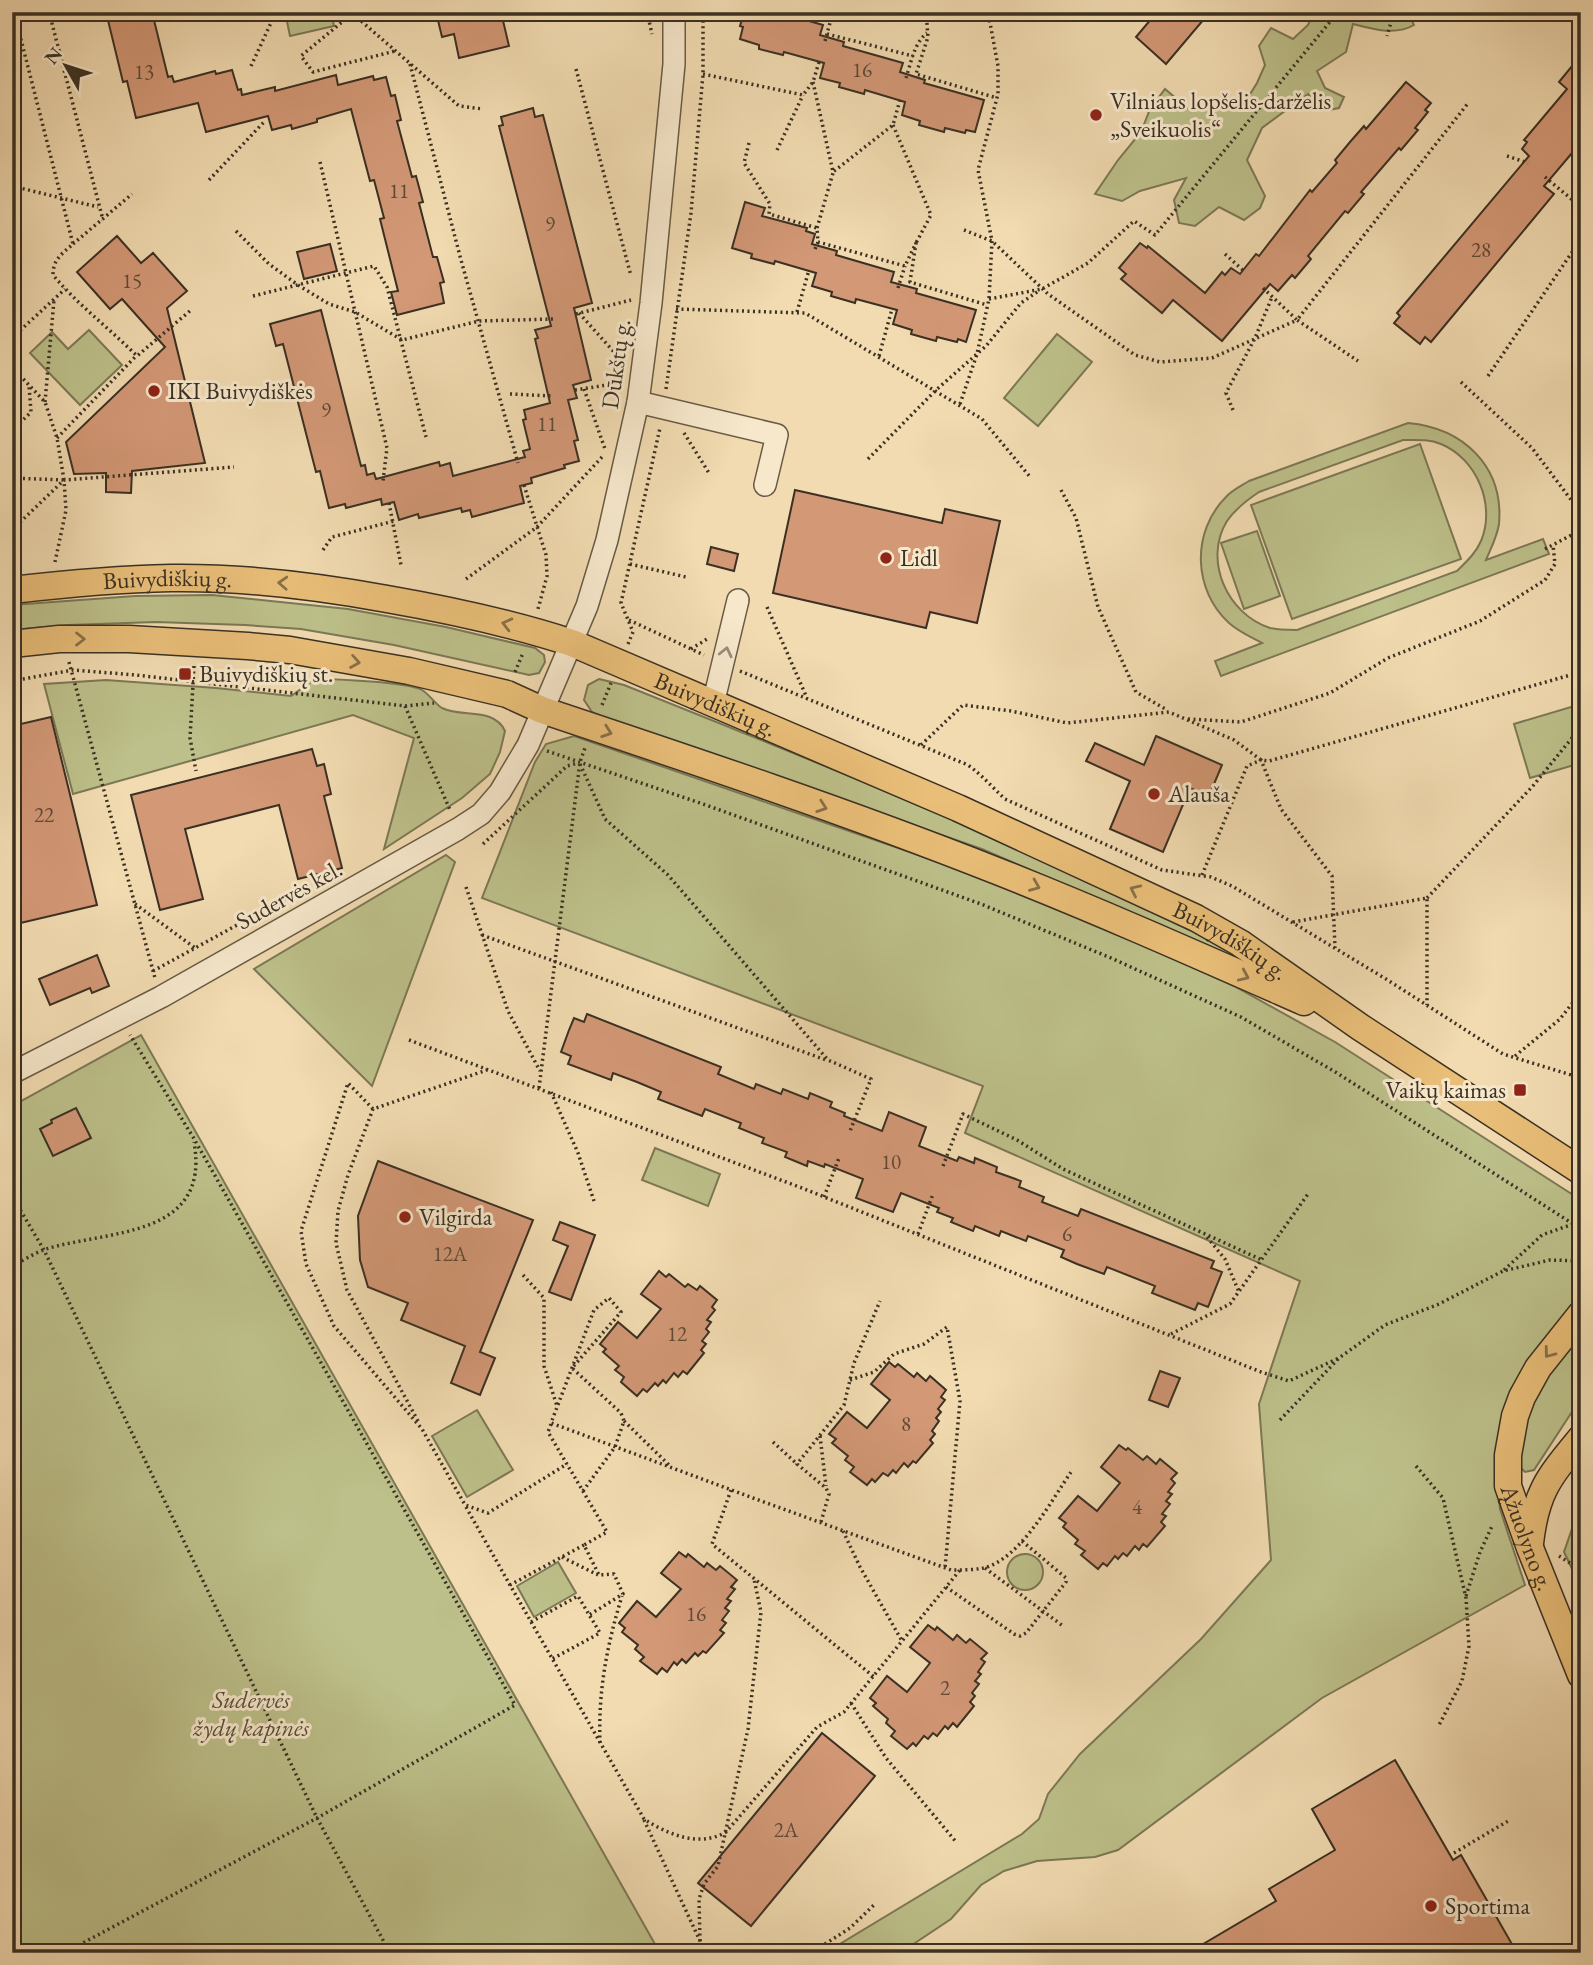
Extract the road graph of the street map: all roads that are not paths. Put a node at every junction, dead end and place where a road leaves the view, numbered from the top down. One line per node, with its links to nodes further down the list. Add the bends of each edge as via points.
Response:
1 (674, 12): 2 (street, Dūkštų g., via 674,64 658,238)
2 (638, 402): 3 (street, via 777,435); 6 (street, Dūkštų g., via 607,540)
3 (765, 485)
4 (12, 590): 6 (main road, Buivydiškių g., one-way to 4, via 451,610 305,584 172,578)
5 (738, 600): 8 (street, one-way to 5)
6 (572, 643): 8 (main road, Buivydiškių g.); 9 (street, Dūkštų g.)
7 (12, 644): 9 (main road, Buivydiškių g., one-way to 9, via 130,639 290,650 507,694)
8 (713, 704): 10 (main road, Buivydiškių g., one-way to 8, via 1240,943 1196,918 958,808)
9 (542, 710): 10 (main road, Buivydiškių g., one-way to 10, via 994,869); 11 (street, Sudervės kel., via 528,745 481,814 160,997)
10 (1360, 1027): 12 (main road, Buivydiškių g.)
11 (12, 1073)
12 (1581, 1171)
13 (1581, 1314): 15 (main road, Ąžuolyno g., one-way to 15, via 1538,1368 1522,1397 1508,1455 1508,1486)
14 (1581, 1438): 15 (main road, via 1537,1503)
15 (1542, 1550): 16 (main road, Ąžuolyno g.)
16 (1581, 1675)

